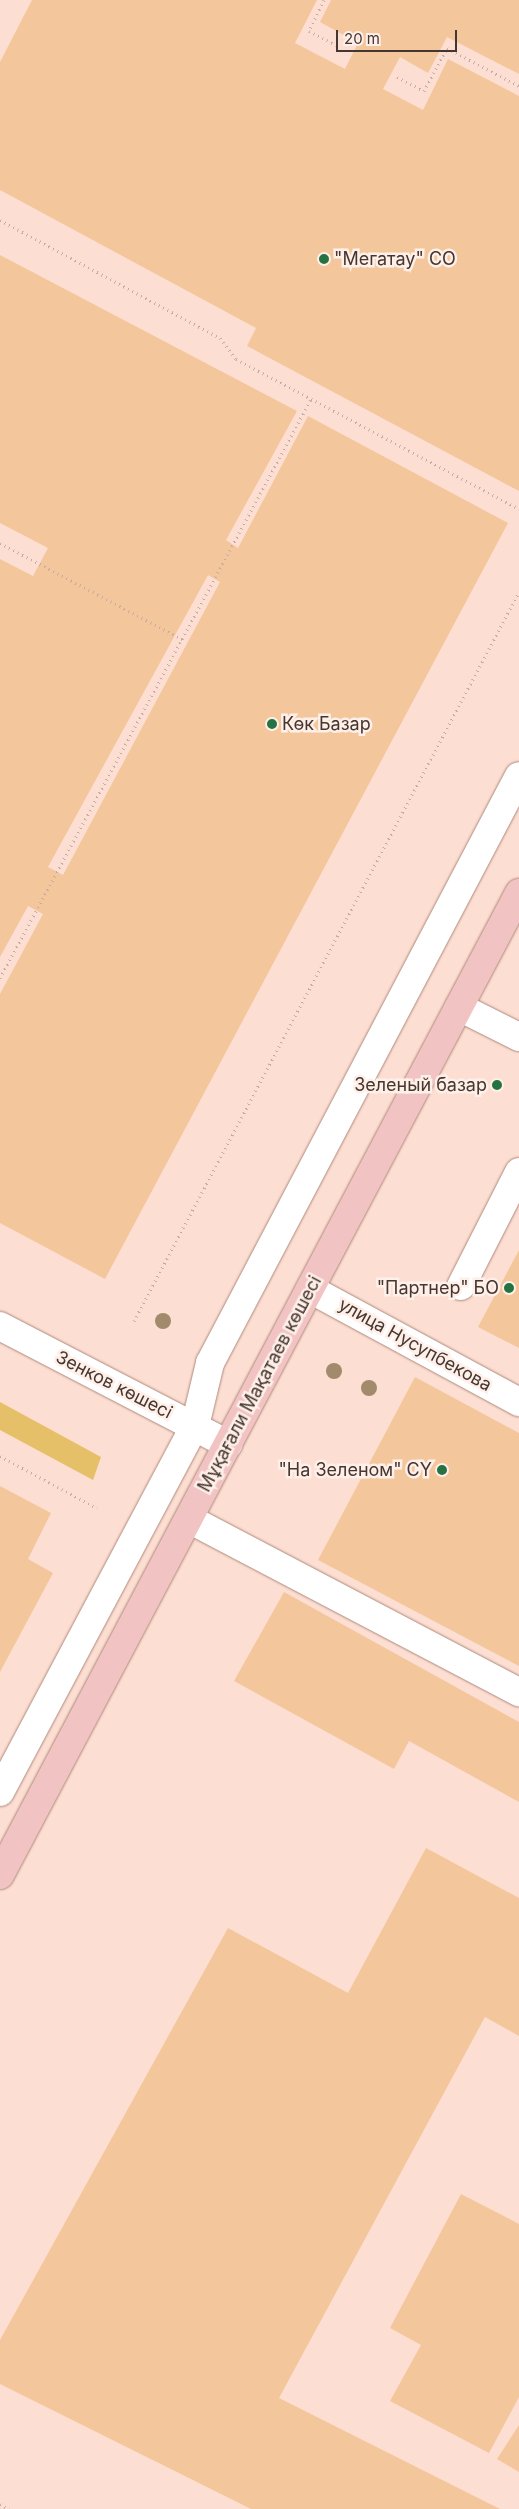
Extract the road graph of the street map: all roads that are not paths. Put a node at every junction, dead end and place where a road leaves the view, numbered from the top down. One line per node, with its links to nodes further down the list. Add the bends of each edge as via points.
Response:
1 (519, 776): 10 (street, via 210,1363)
2 (519, 893): 3 (main road, Мұқағали Мақатаев көшесі)
3 (459, 1007): 4 (street); 7 (main road, Мұқағали Мақатаев көшесі)
4 (519, 1037)
5 (519, 1172): 6 (street)
6 (461, 1286)
7 (310, 1289): 9 (street, улица Нусупбекова); 11 (main road, Мұқағали Мақатаев көшесі)
8 (0, 1326): 10 (street, Зенков көшесі)
9 (519, 1402)
10 (195, 1426): 11 (street, Зенков көшесі); 14 (street)
11 (228, 1444): 12 (main road, Мұқағали Мақатаев көшесі)
12 (189, 1518): 13 (street); 15 (main road, Мұқағали Мақатаев көшесі)
13 (519, 1692)
14 (0, 1792)
15 (0, 1875)

